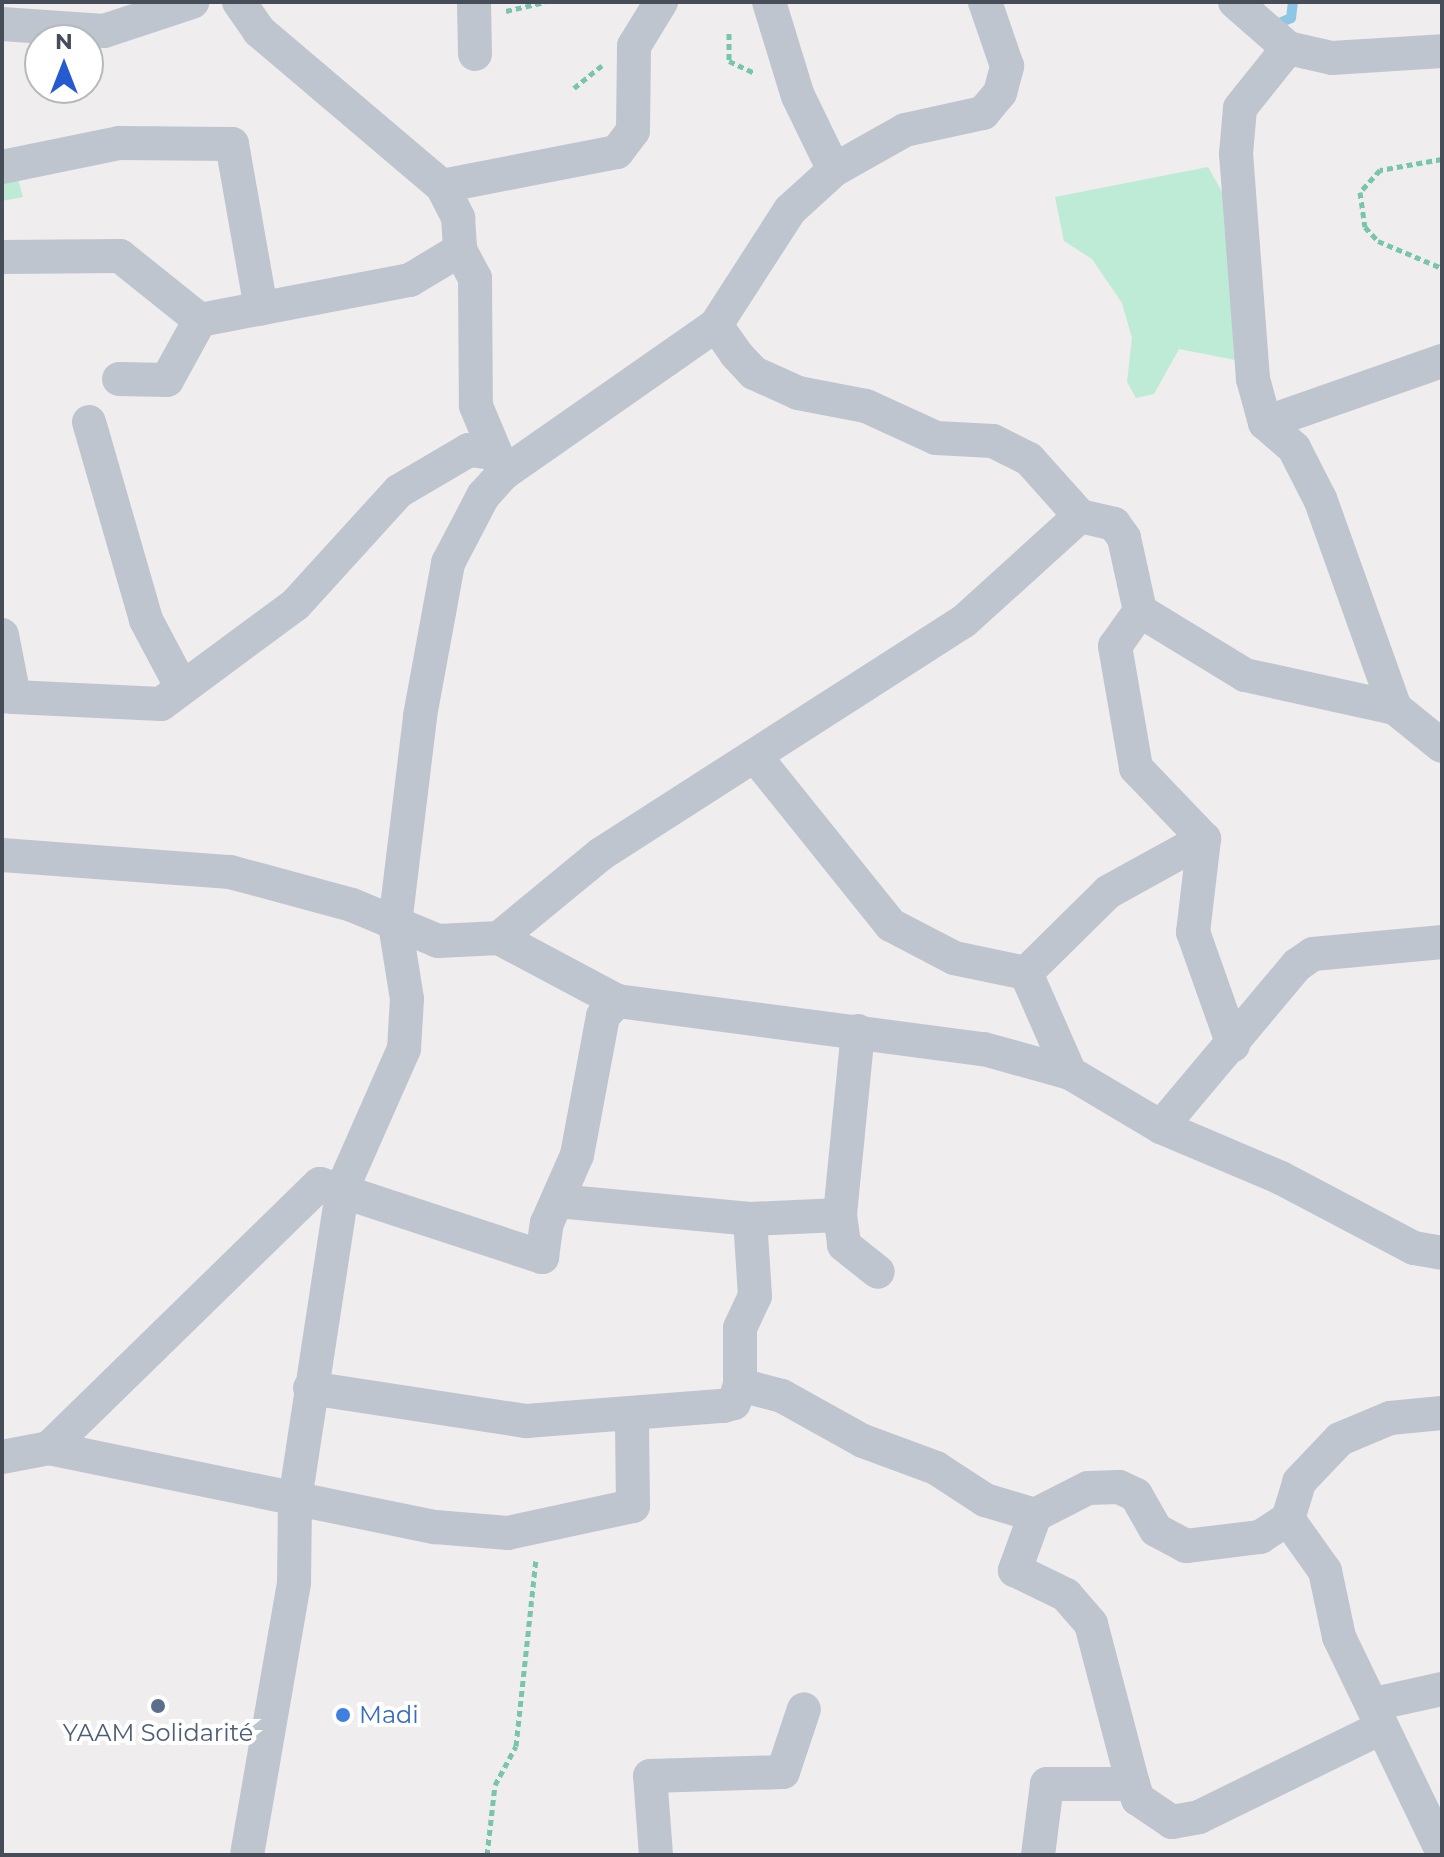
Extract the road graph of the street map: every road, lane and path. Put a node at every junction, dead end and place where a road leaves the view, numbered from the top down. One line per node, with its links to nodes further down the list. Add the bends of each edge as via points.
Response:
1 (192, 2): 8 (street, via 104,31)
2 (239, 2): 15 (street, via 259,31)
3 (474, 2): 11 (street)
4 (661, 2): 15 (street, via 634,46 633,131 617,152)
5 (769, 2): 14 (street, via 798,96)
6 (985, 2): 14 (street, via 1007,66 1000,93 983,113 905,130)
7 (1235, 2): 9 (street)
8 (2, 24)
9 (1288, 48): 10 (street, via 1332,58); 25 (street, via 1240,108 1236,154 1253,379)
10 (1442, 51)
11 (475, 54)
12 (1442, 159): 18 (path, via 1380,170 1360,192 1365,227 1378,241)
13 (2, 167): 19 (street, via 119,143 232,144)
14 (834, 170): 21 (street, via 790,210)
15 (442, 186): 16 (street, via 458,218)
16 (460, 250): 19 (street, via 431,274); 26 (street, via 475,278 476,406)
17 (2, 257): 20 (street, via 120,256)
18 (1442, 268)
19 (261, 308): 20 (street)
20 (200, 320): 23 (street, via 167,380)
21 (716, 325): 26 (street); 27 (street, via 754,373 798,393 866,406 936,438 993,441 1029,459)
22 (1442, 361): 25 (street)
23 (119, 379)
24 (89, 422): 30 (street, via 146,620)
25 (1265, 423): 32 (street, via 1294,448 1320,499)
26 (499, 463): 30 (street, via 469,450 399,491 296,604); 37 (street, via 440,592)
27 (1080, 516): 28 (street, via 1114,524 1124,538); 34 (street, via 963,622)
28 (1140, 611): 32 (street, via 1245,675); 35 (street, via 1115,646 1136,768)
29 (2, 635): 31 (street)
30 (181, 686): 31 (street, via 161,704)
31 (8, 696)
32 (1395, 708): 33 (street)
33 (1442, 746)
34 (755, 756): 38 (street, via 601,854); 40 (street, via 891,925 954,958)
35 (1204, 839): 40 (street, via 1108,892); 43 (street, via 1193,932)
36 (2, 855): 37 (street, via 230,872)
37 (395, 924): 38 (street, via 438,941); 46 (street, via 407,999 404,1049)
38 (499, 938): 41 (street)
39 (1442, 942): 43 (street, via 1313,954 1282,979)
40 (1026, 973): 44 (street)
41 (617, 1001): 42 (street); 47 (street, via 603,1016 577,1155)
42 (858, 1031): 44 (street, via 984,1049); 48 (street)
43 (1233, 1045): 45 (street)
44 (1070, 1073): 45 (street)
45 (1161, 1127): 50 (street, via 1281,1178 1414,1248)
46 (343, 1187): 47 (street, via 542,1257); 53 (street); 56 (street, via 320,1184)
47 (557, 1201): 49 (street)
48 (840, 1215): 49 (street); 51 (street, via 844,1245)
49 (750, 1219): 52 (street, via 755,1296 740,1328)
50 (1442, 1253)
51 (878, 1272)
52 (740, 1385): 55 (street, via 734,1403); 59 (street, via 782,1396 863,1441 936,1468 985,1500)
53 (310, 1388): 55 (street, via 526,1421); 58 (street)
54 (1442, 1413): 60 (street, via 1365,1425 1340,1439 1299,1482)
55 (632, 1418): 61 (street, via 633,1506)
56 (49, 1448): 57 (street); 58 (street)
57 (2, 1457)
58 (295, 1500): 61 (street, via 480,1533); 67 (street, via 294,1583)
59 (1035, 1515): 60 (street, via 1088,1488 1119,1487 1136,1495 1156,1530 1186,1546 1260,1537); 65 (street, via 1015,1570 1066,1595 1091,1624)
60 (1288, 1519): 64 (street, via 1325,1571 1339,1637)
61 (540, 1530): 68 (path, via 516,1746 495,1785)
62 (1442, 1689): 64 (street)
63 (804, 1709): 69 (street, via 783,1772 650,1776)
64 (1378, 1716): 65 (street, via 1199,1817 1172,1822 1138,1799); 66 (street)
65 (1133, 1784): 70 (street, via 1047,1784)
66 (1442, 1851)
67 (247, 1855)
68 (487, 1855)
69 (656, 1855)
70 (1038, 1855)

